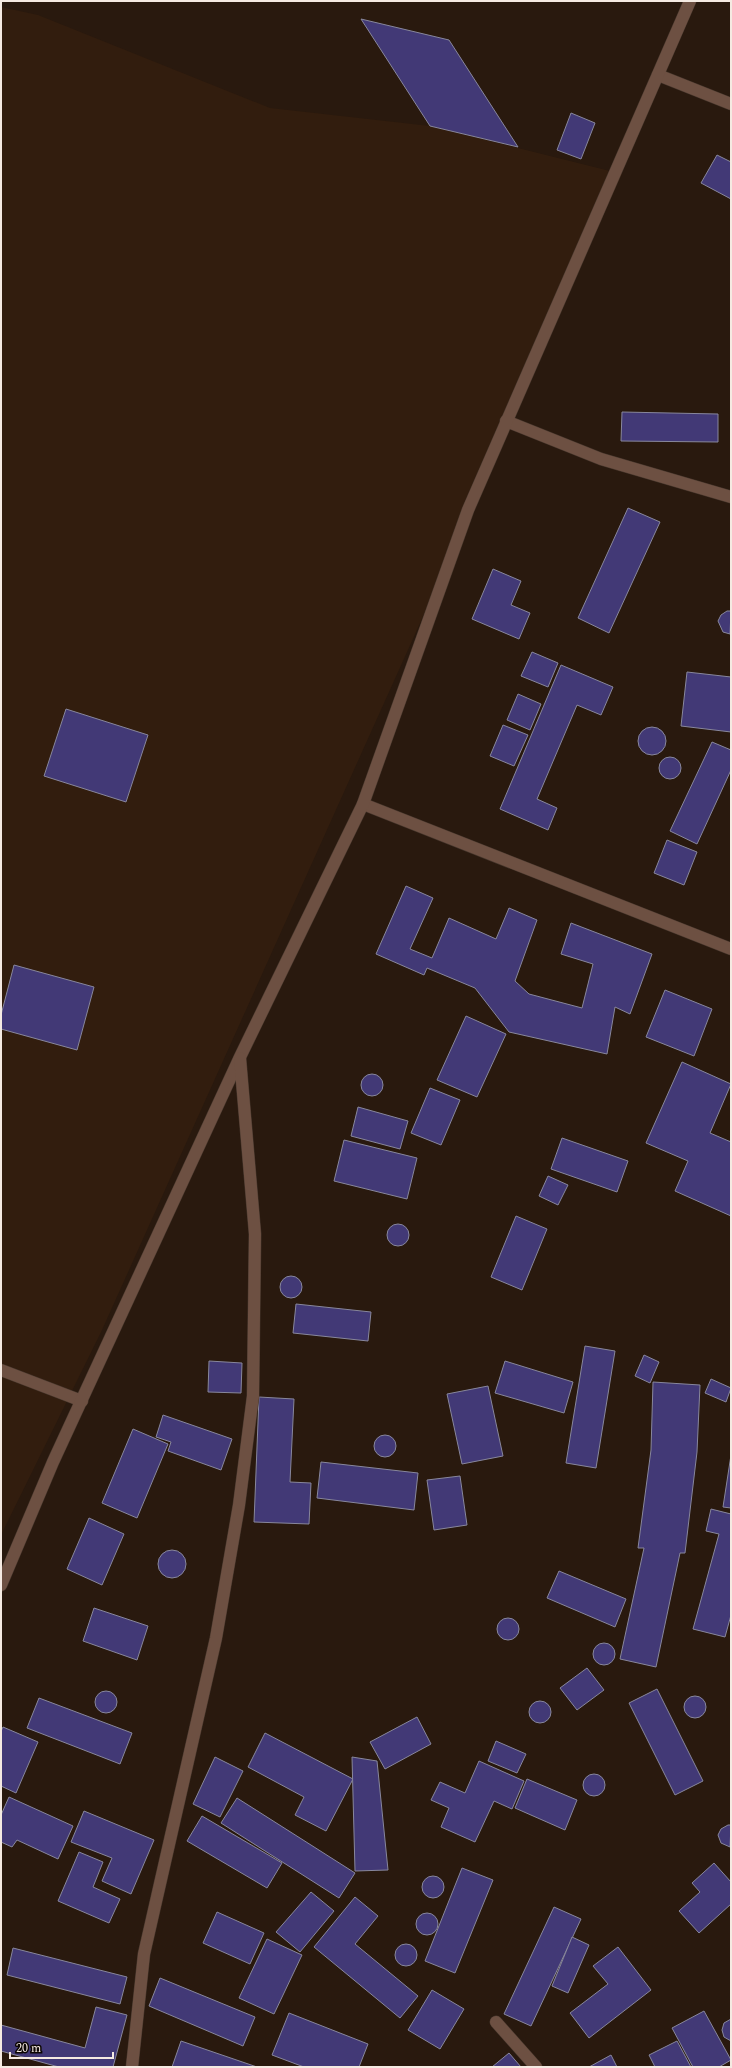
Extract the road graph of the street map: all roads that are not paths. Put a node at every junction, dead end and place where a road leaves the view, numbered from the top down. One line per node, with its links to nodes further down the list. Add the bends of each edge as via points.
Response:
1 (690, 1): 2 (street)
2 (658, 75): 3 (street); 4 (street)
3 (731, 104)
4 (506, 421): 5 (street, via 601,458); 6 (street, via 468,510)
5 (731, 497)
6 (363, 804): 7 (street); 8 (street)
7 (731, 949)
8 (240, 1056): 10 (street); 13 (street, via 255,1234 253,1396 239,1505 216,1638 144,1954)
9 (1, 1370): 10 (street)
10 (82, 1401): 11 (street)
11 (1, 1585)
12 (496, 2022): 14 (street)
13 (132, 2067)
14 (536, 2067)

